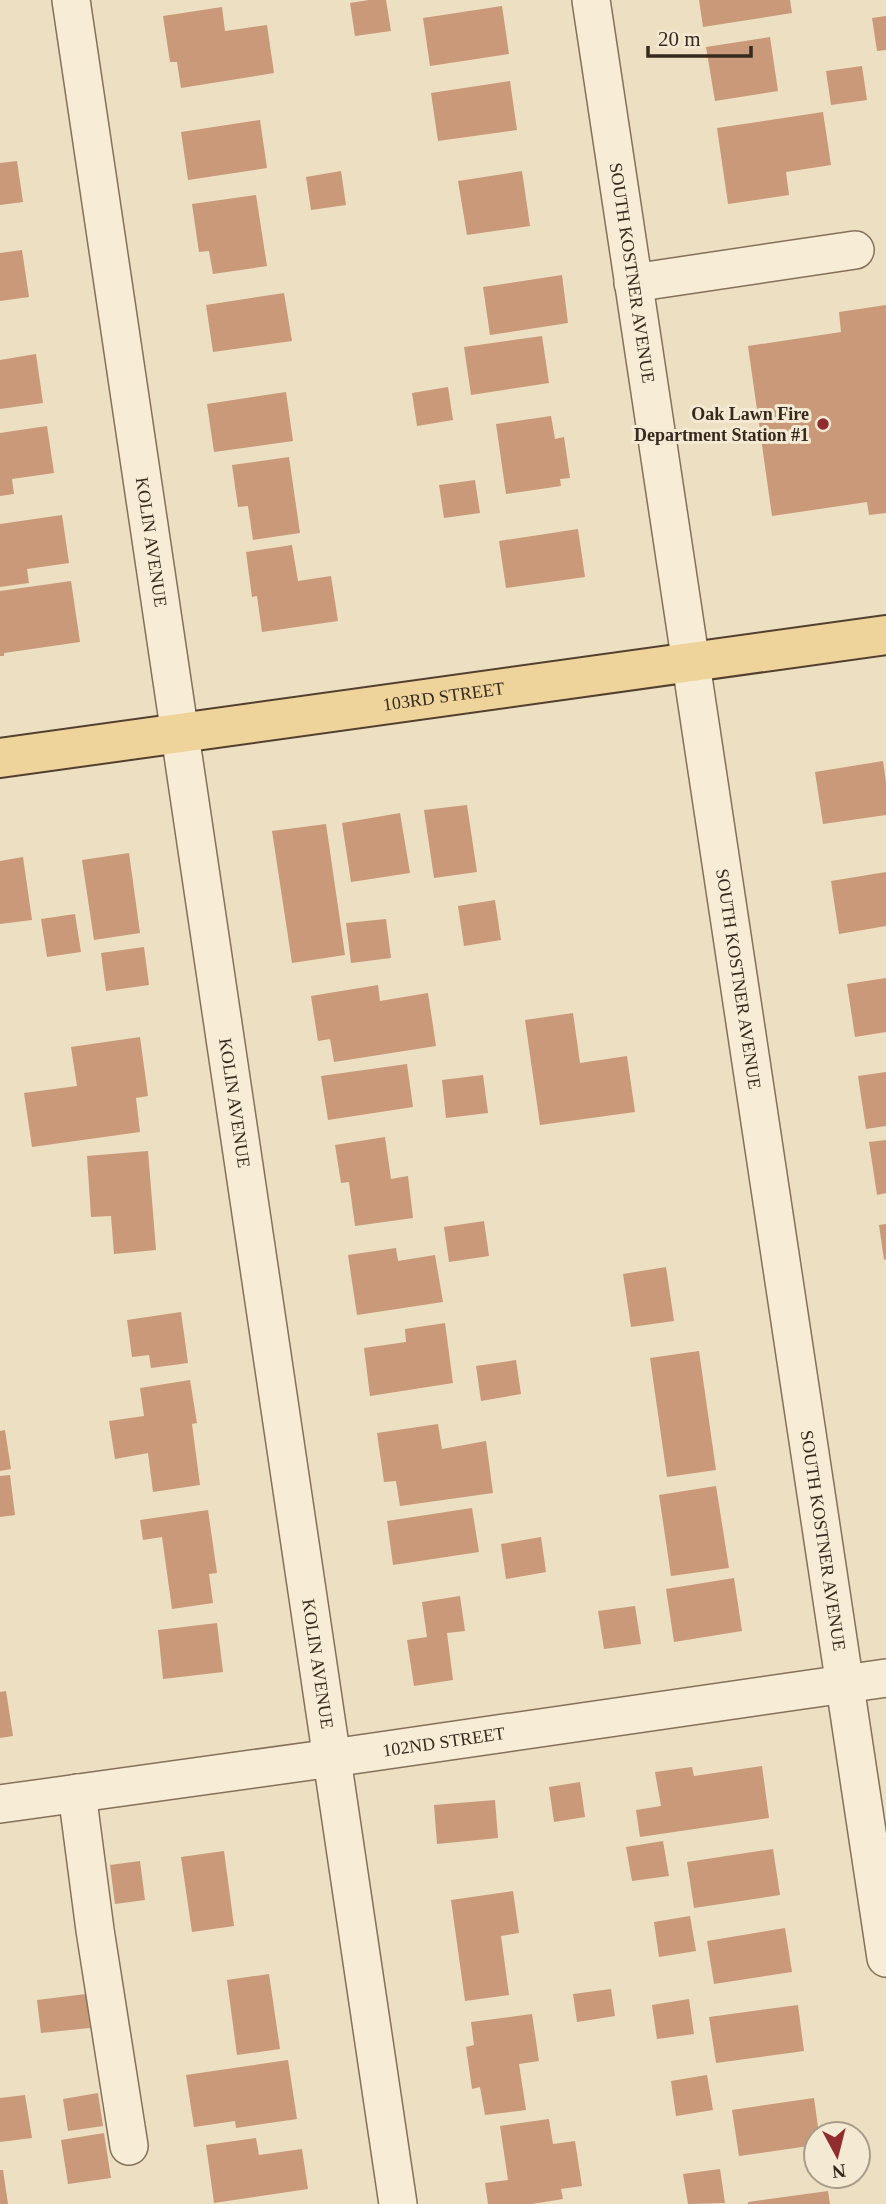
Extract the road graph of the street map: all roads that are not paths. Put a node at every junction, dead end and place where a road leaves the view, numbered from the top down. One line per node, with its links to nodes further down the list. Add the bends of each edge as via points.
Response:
1 (71, 0): 7 (street, KOLIN AVENUE)
2 (591, 0): 4 (street, SOUTH KOSTNER AVENUE)
3 (855, 250): 4 (street)
4 (633, 283): 6 (street, SOUTH KOSTNER AVENUE)
5 (886, 635): 6 (main road, 103RD STREET)
6 (691, 662): 7 (main road, 103RD STREET); 10 (street, SOUTH KOSTNER AVENUE)
7 (180, 733): 8 (main road, 103RD STREET); 11 (street, KOLIN AVENUE)
8 (0, 758)
9 (886, 1678): 10 (street, 102ND STREET)
10 (845, 1684): 11 (street, 102ND STREET); 14 (street, SOUTH KOSTNER AVENUE)
11 (332, 1758): 12 (street, 102ND STREET); 16 (street, KOLIN AVENUE)
12 (77, 1793): 13 (street, 102ND STREET); 15 (street)
13 (0, 1804)
14 (886, 1958)
15 (129, 2146)
16 (398, 2204)

